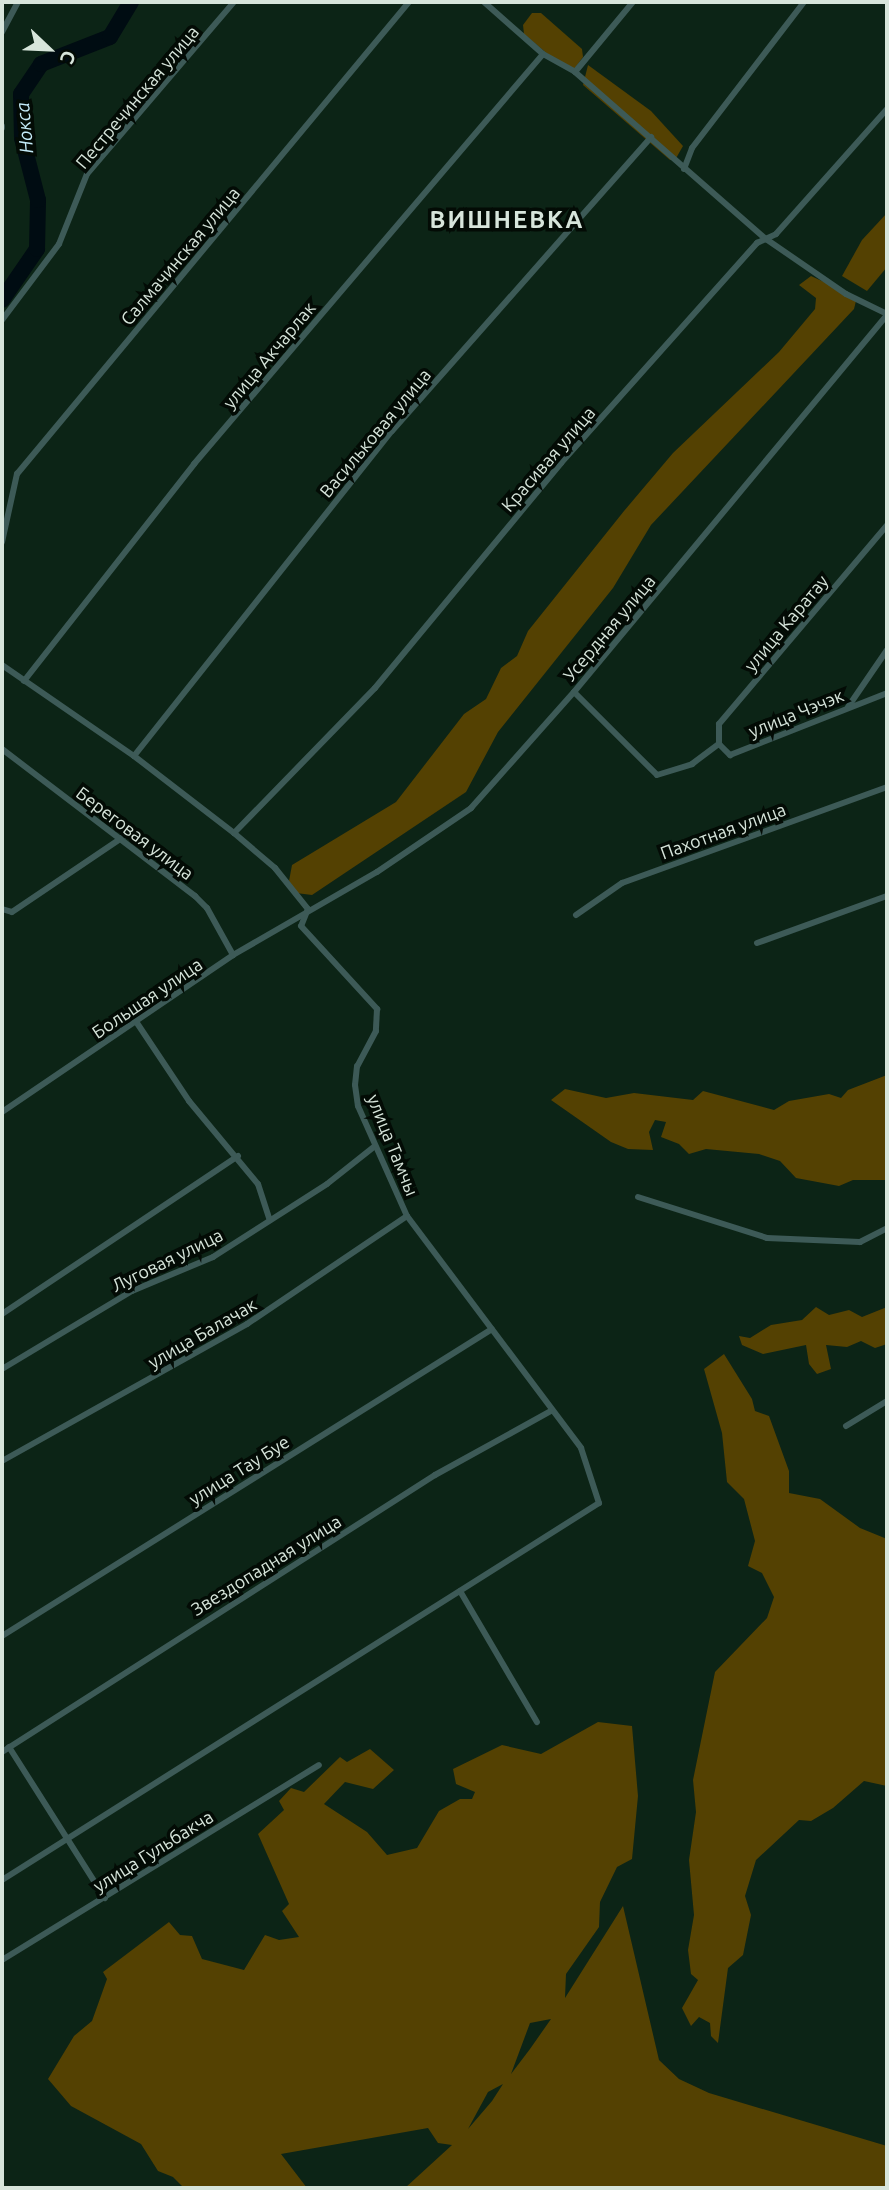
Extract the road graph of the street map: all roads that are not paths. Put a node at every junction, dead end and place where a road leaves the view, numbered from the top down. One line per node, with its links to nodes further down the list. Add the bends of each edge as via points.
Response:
1 (18, 2): 7 (street)
2 (234, 2): 15 (street, Пестречинская улица, via 87,174 59,244)
3 (409, 2): 17 (street, Салмачинская улица, via 17,474)
4 (484, 2): 8 (street)
5 (633, 2): 9 (street)
6 (804, 2): 12 (street, via 692,148)
7 (2, 32)
8 (543, 54): 9 (street); 20 (street, улица Акчарлак, via 194,464)
9 (575, 72): 11 (street)
10 (887, 108): 13 (street, Красивая улица, via 776,234)
11 (651, 138): 12 (street); 26 (street, Васильковая улица, via 392,431)
12 (684, 169): 13 (street)
13 (766, 239): 14 (street, via 846,294); 28 (street, Красивая улица, via 757,243 561,464 375,688)
14 (887, 315): 21 (street, Усердная улица)
15 (2, 320)
16 (887, 526): 24 (street, улица Каратау, via 719,724)
17 (2, 542)
18 (887, 650): 23 (street)
19 (2, 665): 20 (street)
20 (24, 681): 26 (street)
21 (574, 692): 24 (street, via 657,775 692,764); 32 (street, Усердная улица, via 471,808 377,872)
22 (887, 693): 23 (street, улица Чэчэк)
23 (848, 707): 24 (street, улица Чэчэк, via 730,755)
24 (719, 744)
25 (2, 749): 29 (street, Береговая улица)
26 (134, 756): 28 (street)
27 (887, 787): 33 (street, Пахотная улица, via 622,883)
28 (234, 833): 32 (street, via 275,868)
29 (122, 837): 31 (street, via 12,912); 35 (street, Береговая улица, via 208,908)
30 (887, 896): 34 (street)
31 (2, 909)
32 (308, 909): 35 (street, Большая улица); 38 (street, улица Тамчы, via 301,926 377,1009 376,1031 357,1066 355,1085)
33 (576, 915)
34 (757, 943)
35 (233, 955): 36 (street, Большая улица)
36 (137, 1023): 37 (street, Большая улица); 39 (street, via 189,1101)
37 (2, 1112)
38 (375, 1146): 41 (street, улица Тамчы); 42 (street, Луговая улица)
39 (238, 1156): 42 (street, via 258,1184); 44 (street)
40 (638, 1197): 43 (street, via 767,1238 860,1242)
41 (407, 1216): 45 (street, улица Тамчы); 50 (street, улица Балачак, via 247,1324)
42 (270, 1220): 46 (street, Луговая улица, via 213,1257 132,1291)
43 (887, 1228)
44 (2, 1314)
45 (492, 1329): 48 (street, улица Тамчы); 52 (street, улица Тау Буе)
46 (2, 1369)
47 (887, 1401): 49 (street)
48 (551, 1411): 51 (street, улица Тамчы, via 581,1448 599,1503); 54 (street, Звездопадная улица, via 435,1475)
49 (846, 1426)
50 (2, 1461)
51 (460, 1591): 53 (street); 57 (street)
52 (2, 1636)
53 (537, 1722)
54 (9, 1747): 55 (street, Звездопадная улица); 57 (street)
55 (2, 1752)
56 (319, 1765): 59 (street, улица Гульбакча)
57 (64, 1840): 58 (street); 59 (street)
58 (2, 1880)
59 (105, 1898): 60 (street, улица Гульбакча)
60 (2, 1960)

